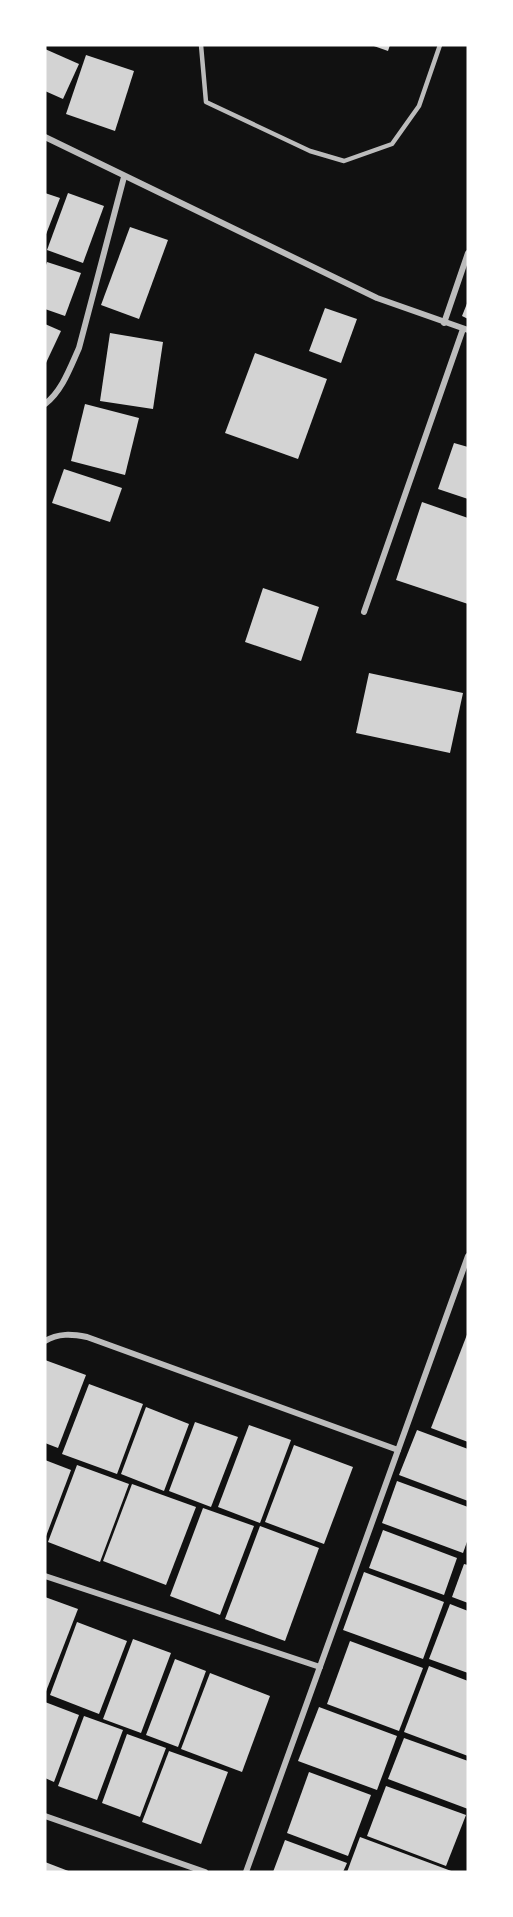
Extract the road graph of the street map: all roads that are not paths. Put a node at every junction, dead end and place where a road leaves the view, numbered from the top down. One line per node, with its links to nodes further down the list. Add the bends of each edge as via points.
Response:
1 (201, 45): 2 (lane, via 206,102 310,151 344,161 392,144 420,106)
2 (440, 45)
3 (45, 137): 4 (street)
4 (124, 177): 6 (street, via 377,298); 8 (street, via 79,348 68,372)
5 (468, 253): 6 (street)
6 (444, 323): 7 (street)
7 (466, 330): 9 (street)
8 (45, 404)
9 (364, 612)
10 (468, 1256): 12 (street)
11 (45, 1341): 12 (street, via 62,1335 87,1337)
12 (399, 1450): 14 (street)
13 (45, 1576): 14 (street)
14 (320, 1667): 17 (street)
15 (45, 1816): 16 (street)
16 (205, 1872)
17 (246, 1872)

